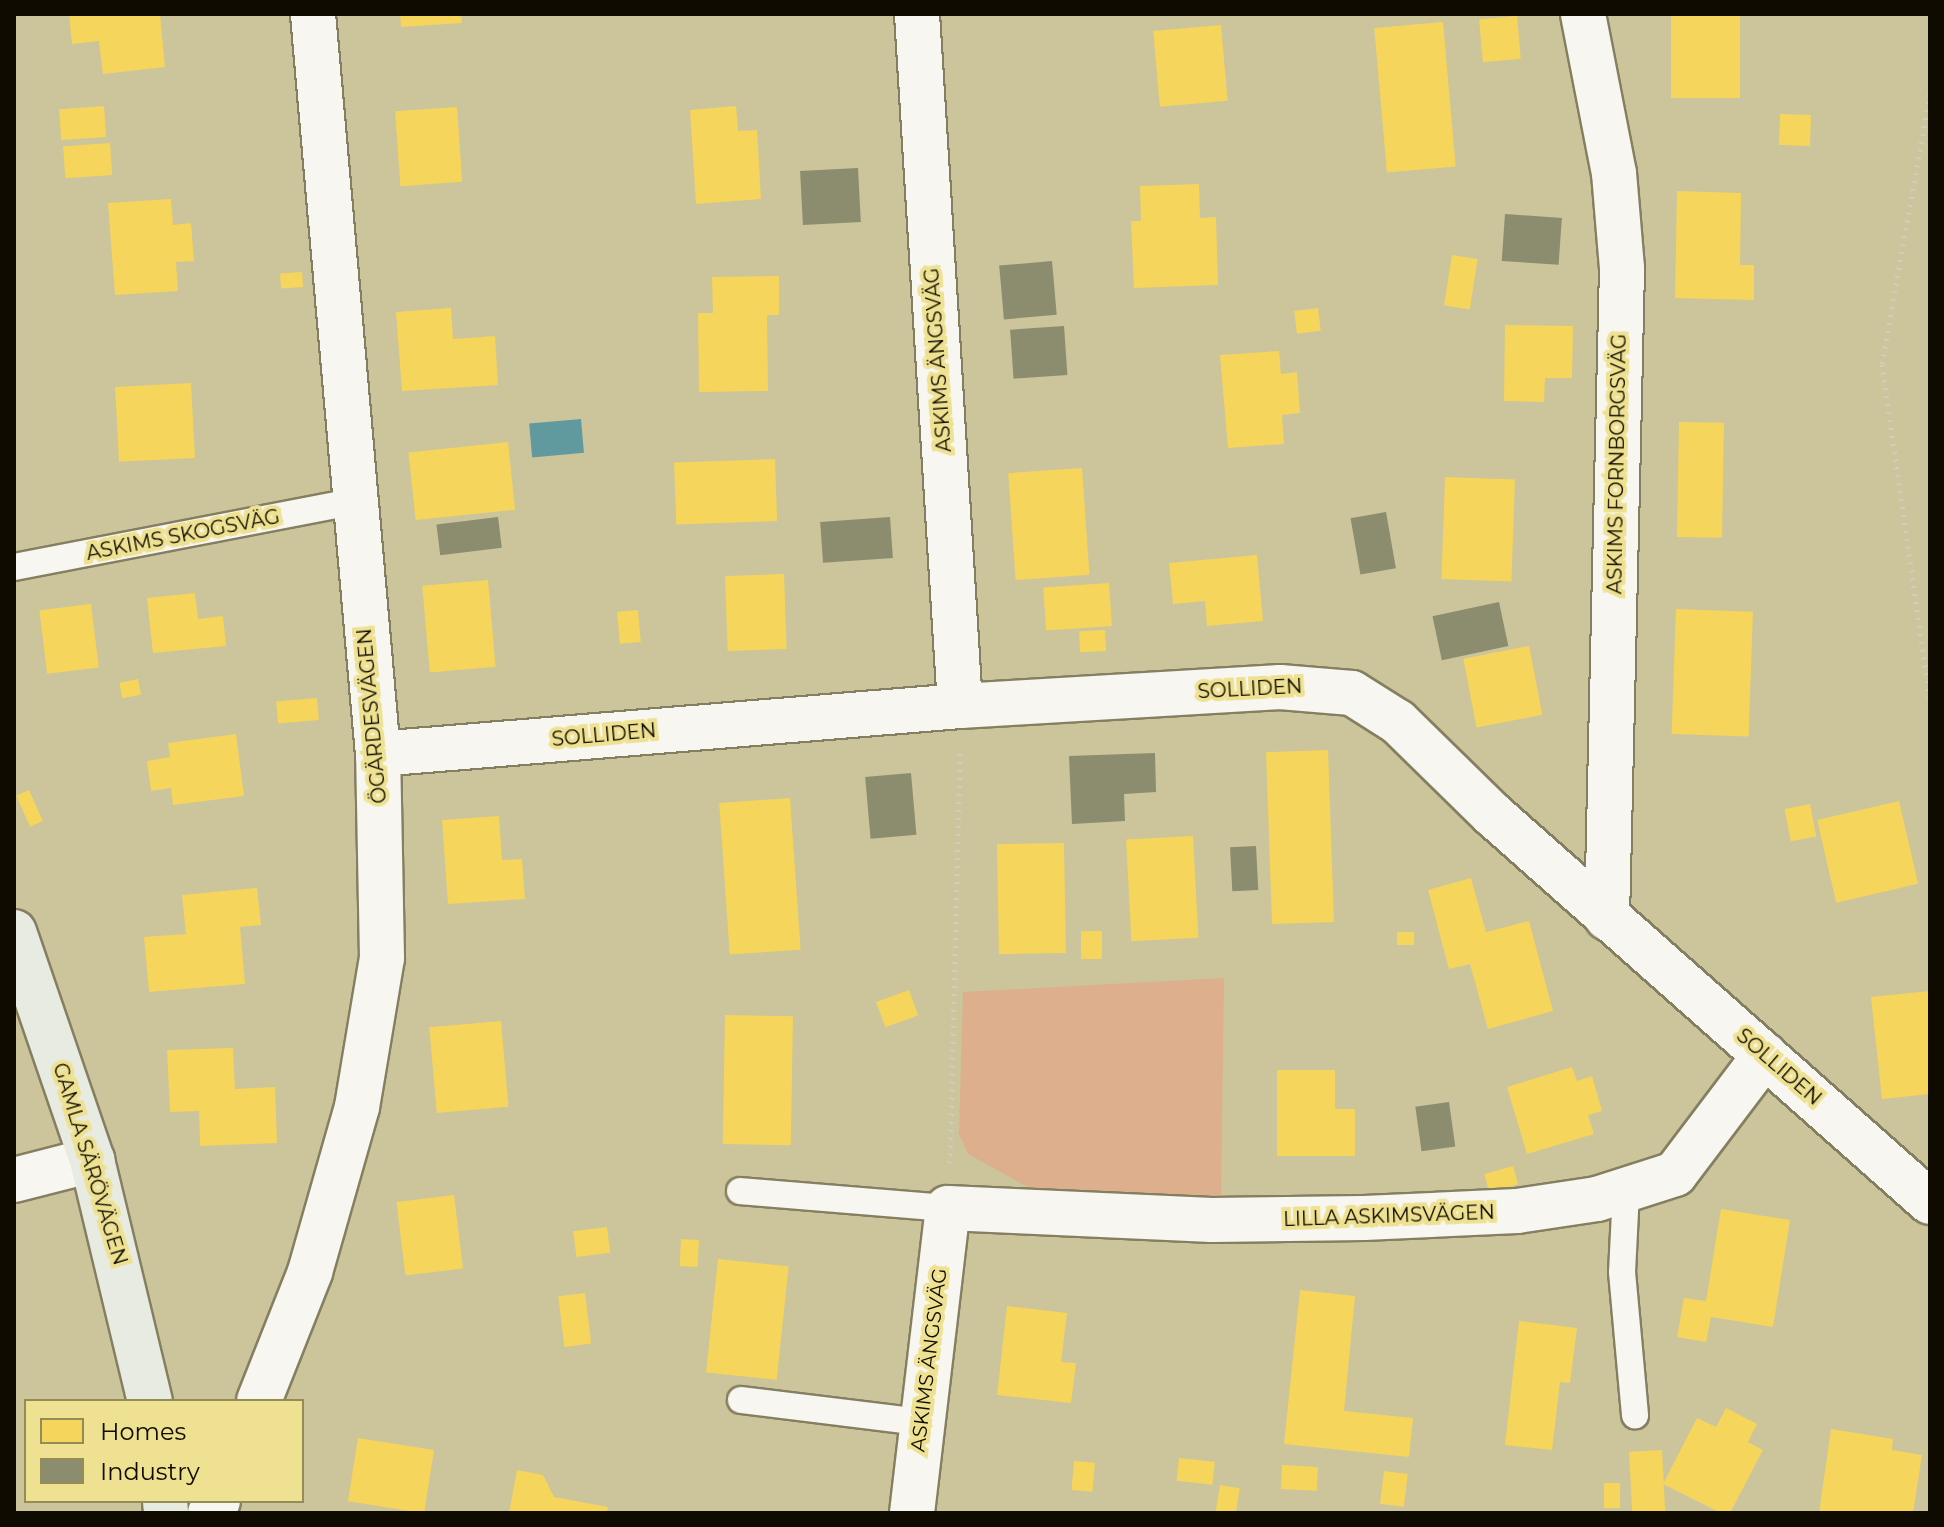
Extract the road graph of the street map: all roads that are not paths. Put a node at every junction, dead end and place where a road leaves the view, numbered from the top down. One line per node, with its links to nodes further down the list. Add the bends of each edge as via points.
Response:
1 (313, 14): 4 (street, ÖGÄRDESVÄGEN)
2 (917, 14): 6 (street, ASKIMS ÄNGSVÄG)
3 (1583, 14): 8 (street, ASKIMS FORNBORGSVÄG, via 1610,148 1622,268)
4 (352, 502): 5 (lane, ASKIMS SKOGSVÄG); 7 (street, ÖGÄRDESVÄGEN)
5 (14, 567)
6 (960, 706): 7 (street, SOLLIDEN); 8 (street, SOLLIDEN, via 1280,687 1352,693 1398,722)
7 (378, 754): 18 (street, ÖGÄRDESVÄGEN, via 383,886 374,1015 310,1272)
8 (1607, 918): 10 (street, SOLLIDEN)
9 (14, 932): 11 (street, GAMLA SÄRÖVÄGEN)
10 (1765, 1055): 14 (street, LILLA ASKIMSVÄGEN, via 1675,1174); 15 (street, SOLLIDEN)
11 (92, 1160): 12 (street); 17 (street, GAMLA SÄRÖVÄGEN)
12 (14, 1180)
13 (740, 1191): 16 (lane)
14 (1626, 1191): 16 (street, LILLA ASKIMSVÄGEN, via 1517,1211 1364,1218 1212,1220); 20 (lane, via 1622,1272)
15 (1930, 1202)
16 (948, 1208): 21 (street, ASKIMS ÄNGSVÄG)
17 (150, 1399)
18 (260, 1399)
19 (741, 1400): 21 (lane)
20 (1635, 1415)
21 (920, 1422): 22 (street, ASKIMS ÄNGSVÄG)
22 (912, 1513)

